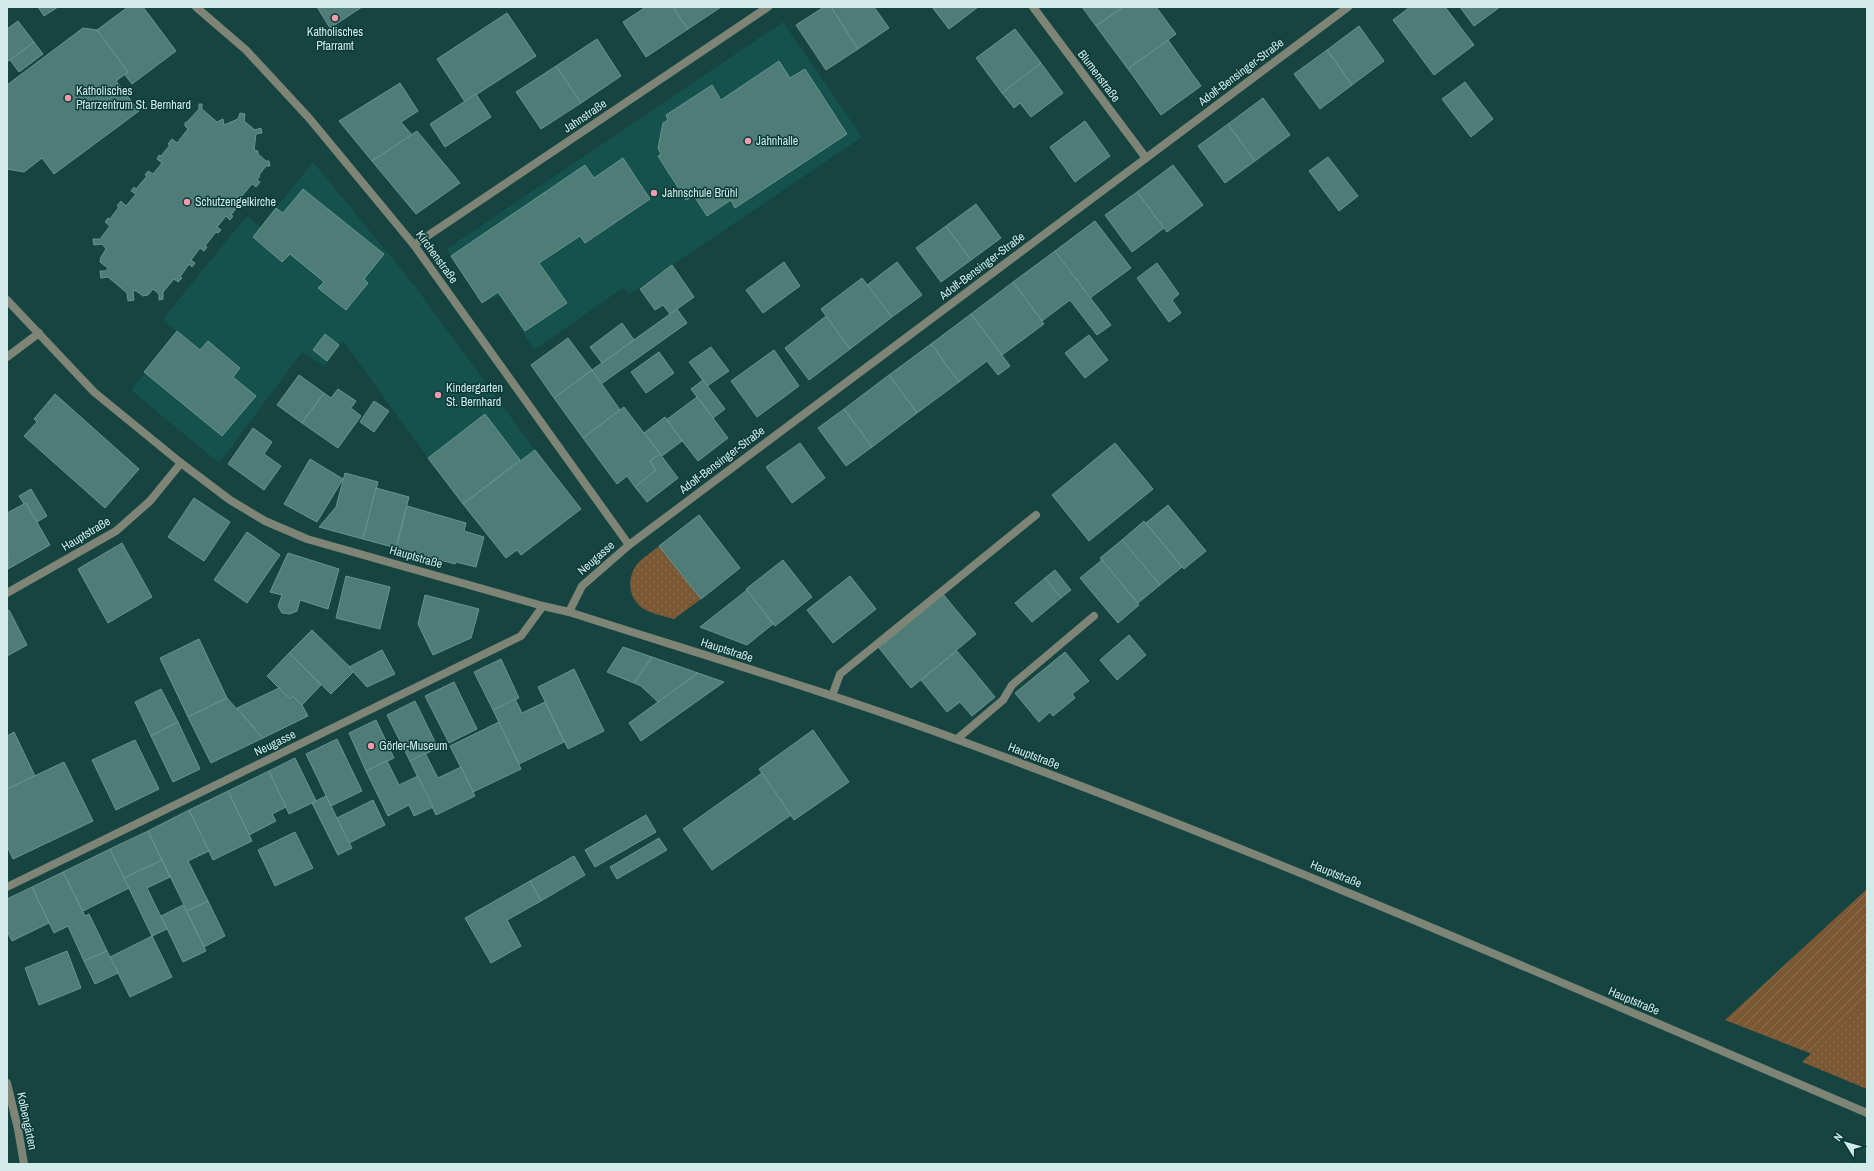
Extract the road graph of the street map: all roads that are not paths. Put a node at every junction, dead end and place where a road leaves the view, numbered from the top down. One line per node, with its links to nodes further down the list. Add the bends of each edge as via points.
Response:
1 (196, 7): 6 (street, Kirchenstraße, via 246,50 309,118)
2 (768, 7): 6 (street, Jahnstraße)
3 (1033, 7): 5 (street, Blumenstraße)
4 (1348, 7): 5 (street, Adolf-Bensinger-Straße)
5 (1146, 158): 12 (street, Adolf-Bensinger-Straße)
6 (414, 244): 12 (street, Kirchenstraße)
7 (7, 300): 8 (street, Hauptstraße)
8 (39, 333): 9 (street); 10 (street, Hauptstraße, via 94,392)
9 (7, 357)
10 (181, 463): 13 (street, Hauptstraße, via 150,501 116,531); 14 (street, Hauptstraße, via 236,504 265,521 307,539)
11 (1036, 516): 17 (street, via 840,674)
12 (629, 545): 15 (street, Neugasse, via 582,586)
13 (7, 594)
14 (543, 606): 15 (street, Hauptstraße); 19 (street, Neugasse, via 521,636)
15 (569, 612): 17 (street, Hauptstraße)
16 (1094, 616): 18 (street, via 1012,685 1003,700)
17 (832, 696): 18 (street, Hauptstraße)
18 (957, 739): 21 (street, Hauptstraße, via 1338,888)
19 (7, 887)
20 (7, 1083): 22 (street, Kolbengärten)
21 (1867, 1113)
22 (24, 1164)

